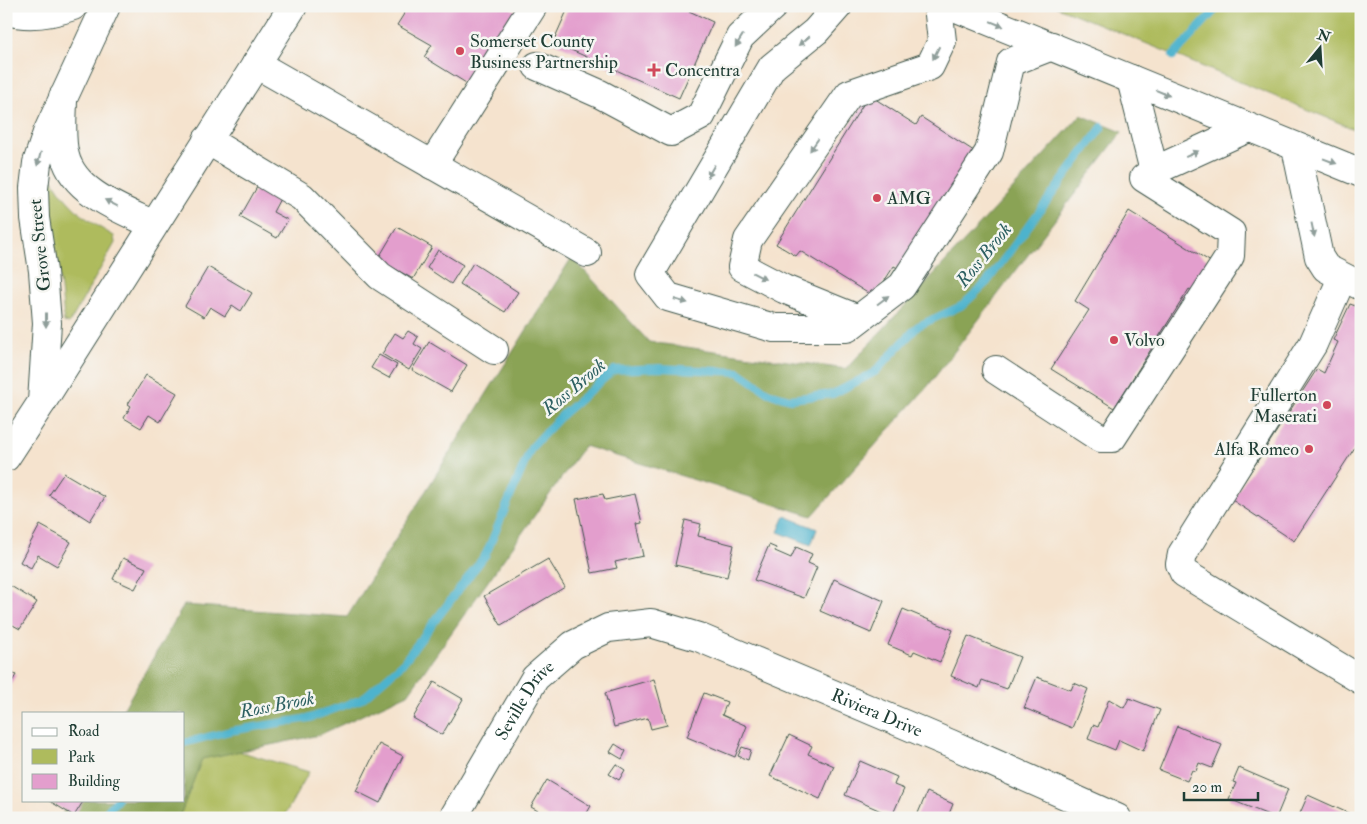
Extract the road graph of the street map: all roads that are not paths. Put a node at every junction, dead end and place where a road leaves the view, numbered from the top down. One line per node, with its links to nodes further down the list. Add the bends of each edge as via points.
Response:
1 (73, 6): 9 (main road, via 55,13 19,15)
2 (106, 6): 14 (main road, Grove Street)
3 (293, 6): 11 (main road)
4 (533, 6): 18 (main road)
5 (773, 6): 12 (main road, one-way to 12, via 740,37 701,116 671,132 600,94)
6 (838, 6): 24 (main road, one-way to 24, via 816,31 772,67 650,274 668,298 774,328 847,328)
7 (938, 6): 24 (main road, one-way to 24, via 942,41 930,66 849,94 748,240 742,267 784,289)
8 (952, 6): 10 (main road, one-way to 10)
9 (6, 11)
10 (1052, 46): 13 (main road); 24 (main road, one-way to 10, via 902,286 989,152 1011,62)
11 (256, 64): 16 (main road); 18 (main road)
12 (537, 66)
13 (1131, 79): 15 (main road, one-way to 15); 19 (main road)
14 (63, 97): 21 (main road, one-way to 14, via 99,197 71,172 65,156); 27 (main road, Grove Street, one-way to 27, via 46,133 34,188 46,295)
15 (1248, 128): 17 (main road); 19 (main road, one-way to 15)
16 (207, 140): 21 (main road); 25 (main road, via 302,197 380,276)
17 (1296, 148): 20 (main road, one-way to 20); 23 (main road, one-way to 23, via 1319,257 1326,268)
18 (432, 165): 22 (main road)
19 (1154, 171): 26 (main road, via 1144,178 1231,233 1232,244 1230,256 1112,438 1100,438)
20 (1361, 174)
21 (154, 225): 27 (main road)
22 (587, 253)
23 (1351, 282): 30 (main road, via 1182,554 1180,564 1184,574)
24 (858, 319)
25 (494, 350)
26 (996, 370)
27 (42, 402): 28 (main road, Grove Street)
28 (6, 457)
29 (631, 626): 31 (main road, Seville Drive, via 608,628 573,645 535,678); 32 (main road, Riviera Drive, via 651,623 698,637)
30 (1361, 680)
31 (453, 818)
32 (1117, 818)

